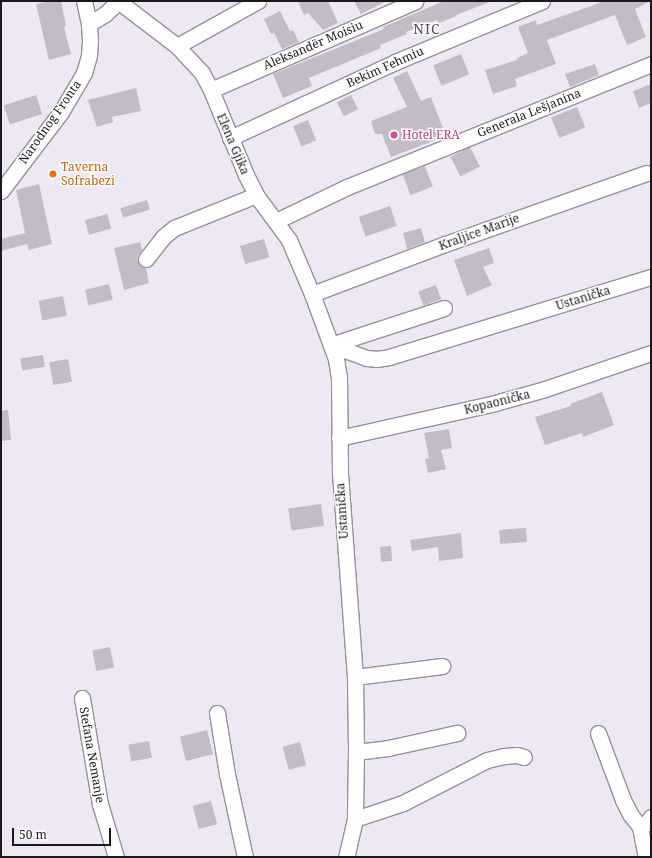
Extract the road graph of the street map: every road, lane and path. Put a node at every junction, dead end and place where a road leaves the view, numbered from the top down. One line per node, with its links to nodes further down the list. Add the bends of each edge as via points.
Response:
1 (84, 1): 6 (street, Narodnog Fronta)
2 (118, 1): 6 (street, Elena Gjika, via 105,14); 7 (street, Elena Gjika)
3 (258, 1): 7 (street)
4 (416, 1): 9 (street, Aleksandër Moisiu)
5 (542, 1): 10 (street, Bekim Fehmiu, via 389,65)
6 (89, 24): 12 (street, Narodnog Fronta, via 89,55 84,73 74,91)
7 (177, 46): 9 (street, Elena Gjika, via 202,73)
8 (651, 64): 14 (street, Generala Lešjanina, via 347,186)
9 (211, 90): 10 (street, Elena Gjika)
10 (230, 138): 13 (street, Elena Gjika)
11 (647, 173): 17 (street, Kraljice Marije)
12 (1, 191)
13 (256, 195): 14 (street, Ustanička); 15 (street, via 174,228 163,237)
14 (276, 221): 17 (street, Ustanička, via 288,240)
15 (146, 260)
16 (651, 278): 20 (street, Ustanička, via 388,357 367,358)
17 (312, 294): 20 (street, Ustanička)
18 (444, 308): 20 (street)
19 (406, 313): 20 (street)
20 (330, 342): 22 (street, Ustanička, via 339,377)
21 (651, 353): 22 (street, Kopaonička, via 495,403)
22 (339, 438): 24 (street, Ustanička)
23 (442, 666): 24 (street)
24 (355, 678): 29 (street, Ustanička)
25 (82, 698): 34 (street, Stefana Nemanje, via 100,804)
26 (217, 713): 35 (street)
27 (458, 733): 29 (street)
28 (598, 733): 33 (street, via 623,800)
29 (356, 752): 32 (street, Ustanička)
30 (524, 757): 32 (street, via 510,756 487,760 403,803)
31 (651, 817): 33 (street)
32 (355, 819): 36 (street, Ustanička)
33 (640, 828): 37 (street)
34 (116, 857)
35 (245, 857)
36 (346, 857)
37 (646, 857)

